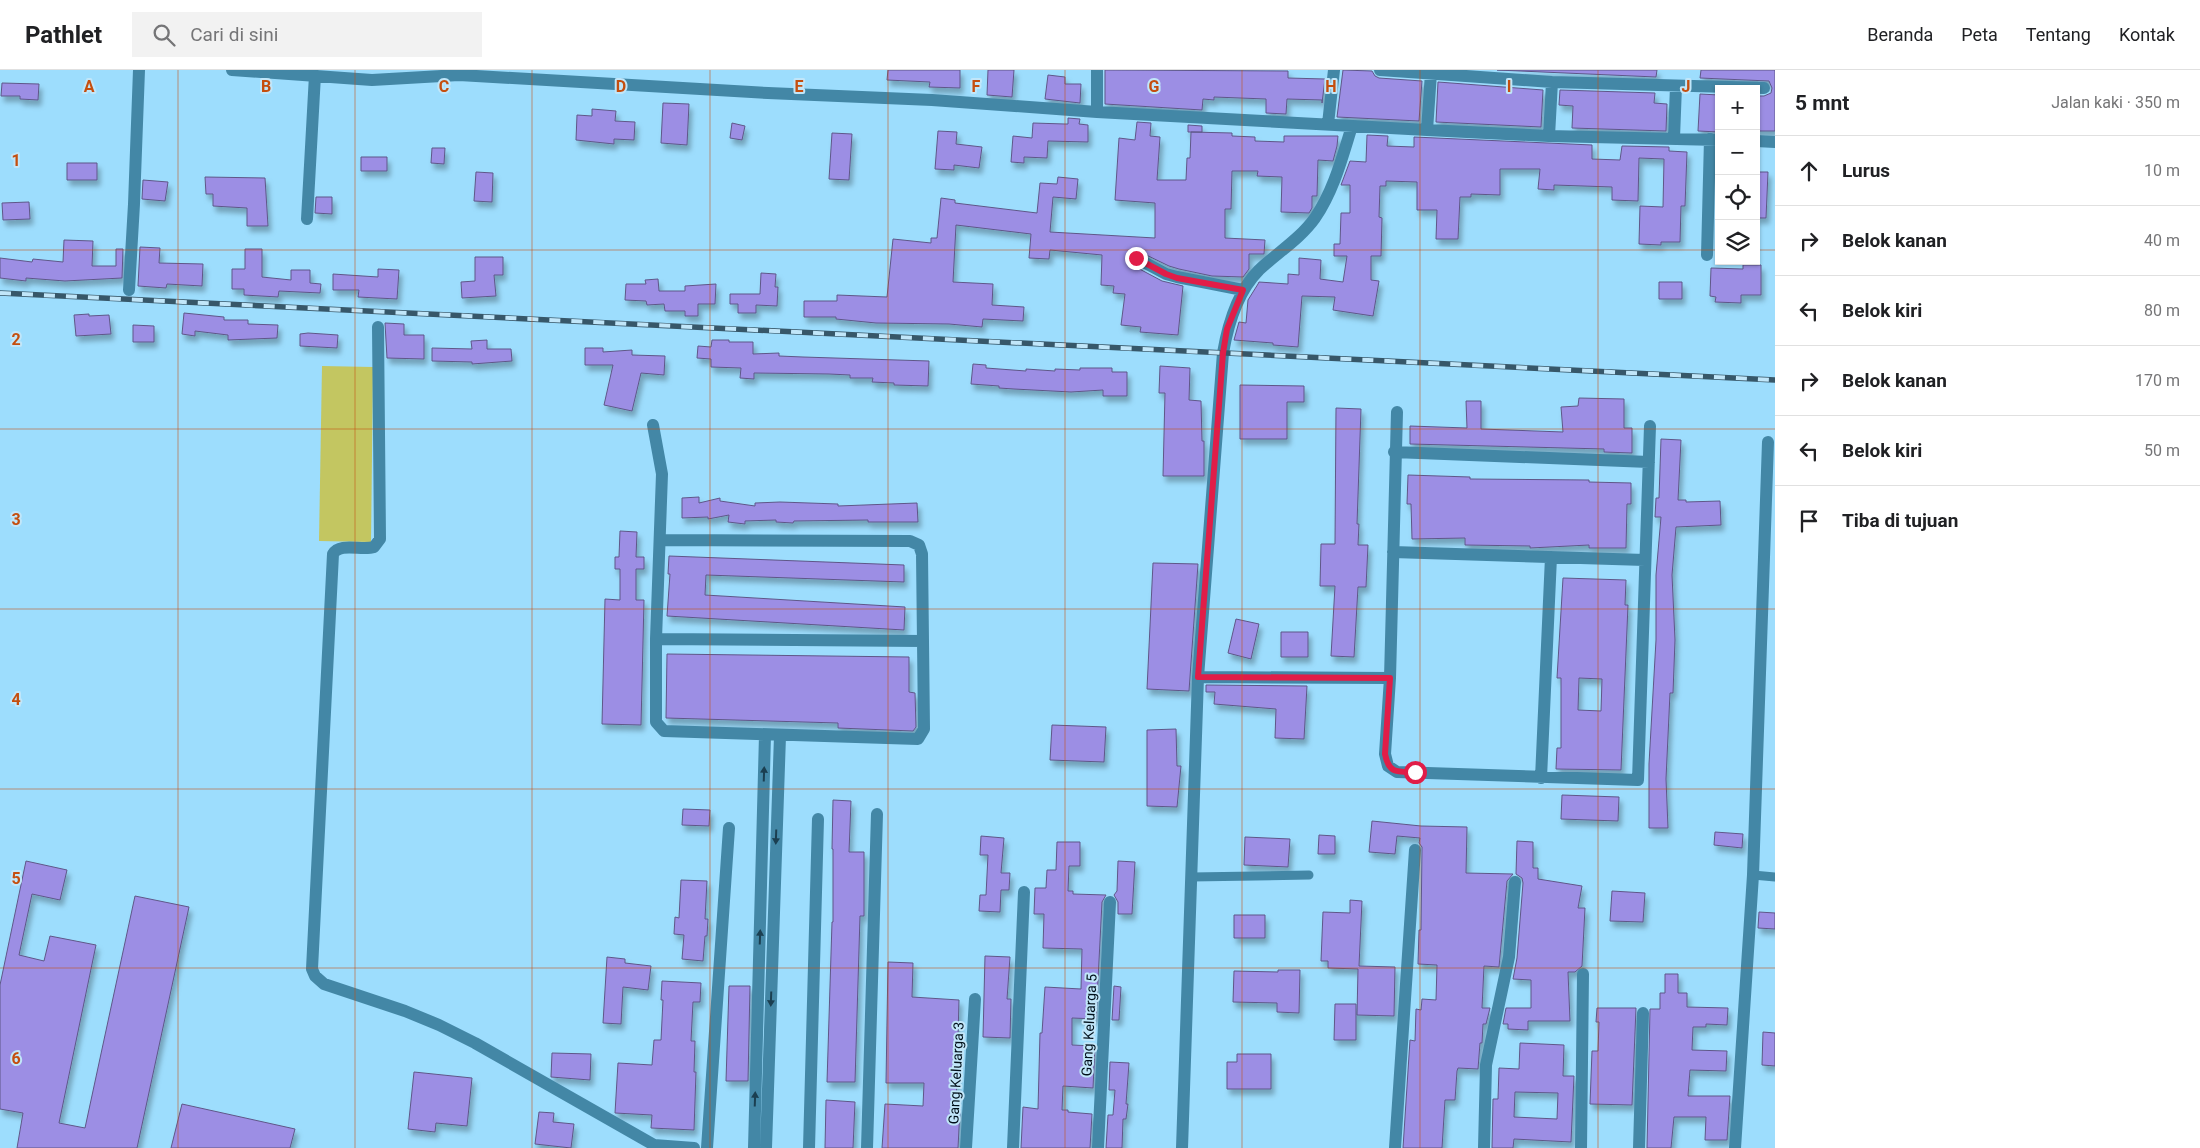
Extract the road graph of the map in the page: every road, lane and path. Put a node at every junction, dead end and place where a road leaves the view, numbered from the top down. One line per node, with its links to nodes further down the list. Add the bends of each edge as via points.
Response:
1 (139, 70): 23 (street)
2 (232, 70): 7 (street)
3 (1097, 70): 11 (street)
4 (1334, 70): 12 (street)
5 (1380, 70): 6 (street)
6 (1431, 72): 8 (street); 14 (street)
7 (315, 74): 11 (street, via 372,80 459,75); 20 (street)
8 (1552, 82): 9 (street); 15 (street)
9 (1676, 86): 10 (street); 16 (street)
10 (1764, 88)
11 (1097, 112): 12 (street)
12 (1328, 124): 13 (street)
13 (1352, 126): 14 (street); 24 (street, via 1333,186 1314,219)
14 (1427, 130): 15 (street)
15 (1549, 136): 16 (street)
16 (1674, 138): 17 (street)
17 (1714, 140): 21 (street)
18 (1760, 141): 19 (street)
19 (1775, 142)
20 (307, 218)
21 (1707, 255)
22 (1136, 258): 24 (street, via 1177,278)
23 (129, 290)
24 (1243, 290): 38 (street, via 1227,329 1223,353)
25 (378, 327): 57 (street, via 380,539 374,547 341,547 333,554 312,969 324,984 405,1010 475,1043)
26 (1397, 412): 30 (street)
27 (653, 425): 32 (street, via 662,474)
28 (1650, 426): 31 (street)
29 (1768, 442): 48 (street)
30 (1394, 452): 31 (street); 33 (street)
31 (1649, 462): 35 (street)
32 (661, 540): 36 (street); 37 (street, via 910,541 919,545 922,554)
33 (1393, 552): 34 (street); 39 (street)
34 (1551, 557): 35 (street); 42 (street)
35 (1645, 560): 42 (street, via 1638,780)
36 (656, 639): 37 (street); 40 (street, via 656,722 664,731)
37 (923, 641): 41 (street, via 924,729 918,739)
38 (1198, 677): 39 (street); 49 (street)
39 (1390, 678): 42 (street, via 1385,754 1392,770)
40 (765, 735): 41 (street); 60 (street, one-way to 40)
41 (780, 736): 61 (street, one-way to 61)
42 (1541, 778)
43 (877, 814): 63 (street)
44 (818, 819): 62 (street)
45 (729, 828): 59 (street)
46 (1415, 850): 68 (street)
47 (1309, 875): 49 (lane)
48 (1753, 875): 50 (lane); 72 (street)
49 (1191, 877): 67 (street)
50 (1775, 877)
51 (1515, 882): 69 (street, via 1510,957 1486,1065)
52 (1024, 892): 65 (street)
53 (1110, 902): 66 (street, Gang Keluarga 5)
54 (1582, 974): 70 (street)
55 (975, 999): 64 (street, Gang Keluarga 3)
56 (1642, 1013): 71 (street)
57 (654, 1146): 58 (street)
58 (694, 1148)
59 (707, 1148)
60 (754, 1148)
61 (766, 1148)
62 (810, 1148)
63 (867, 1148)
64 (966, 1148)
65 (1013, 1148)
66 (1098, 1148)
67 (1182, 1148)
68 (1395, 1148)
69 (1484, 1148)
70 (1581, 1148)
71 (1639, 1148)
72 (1735, 1148)

